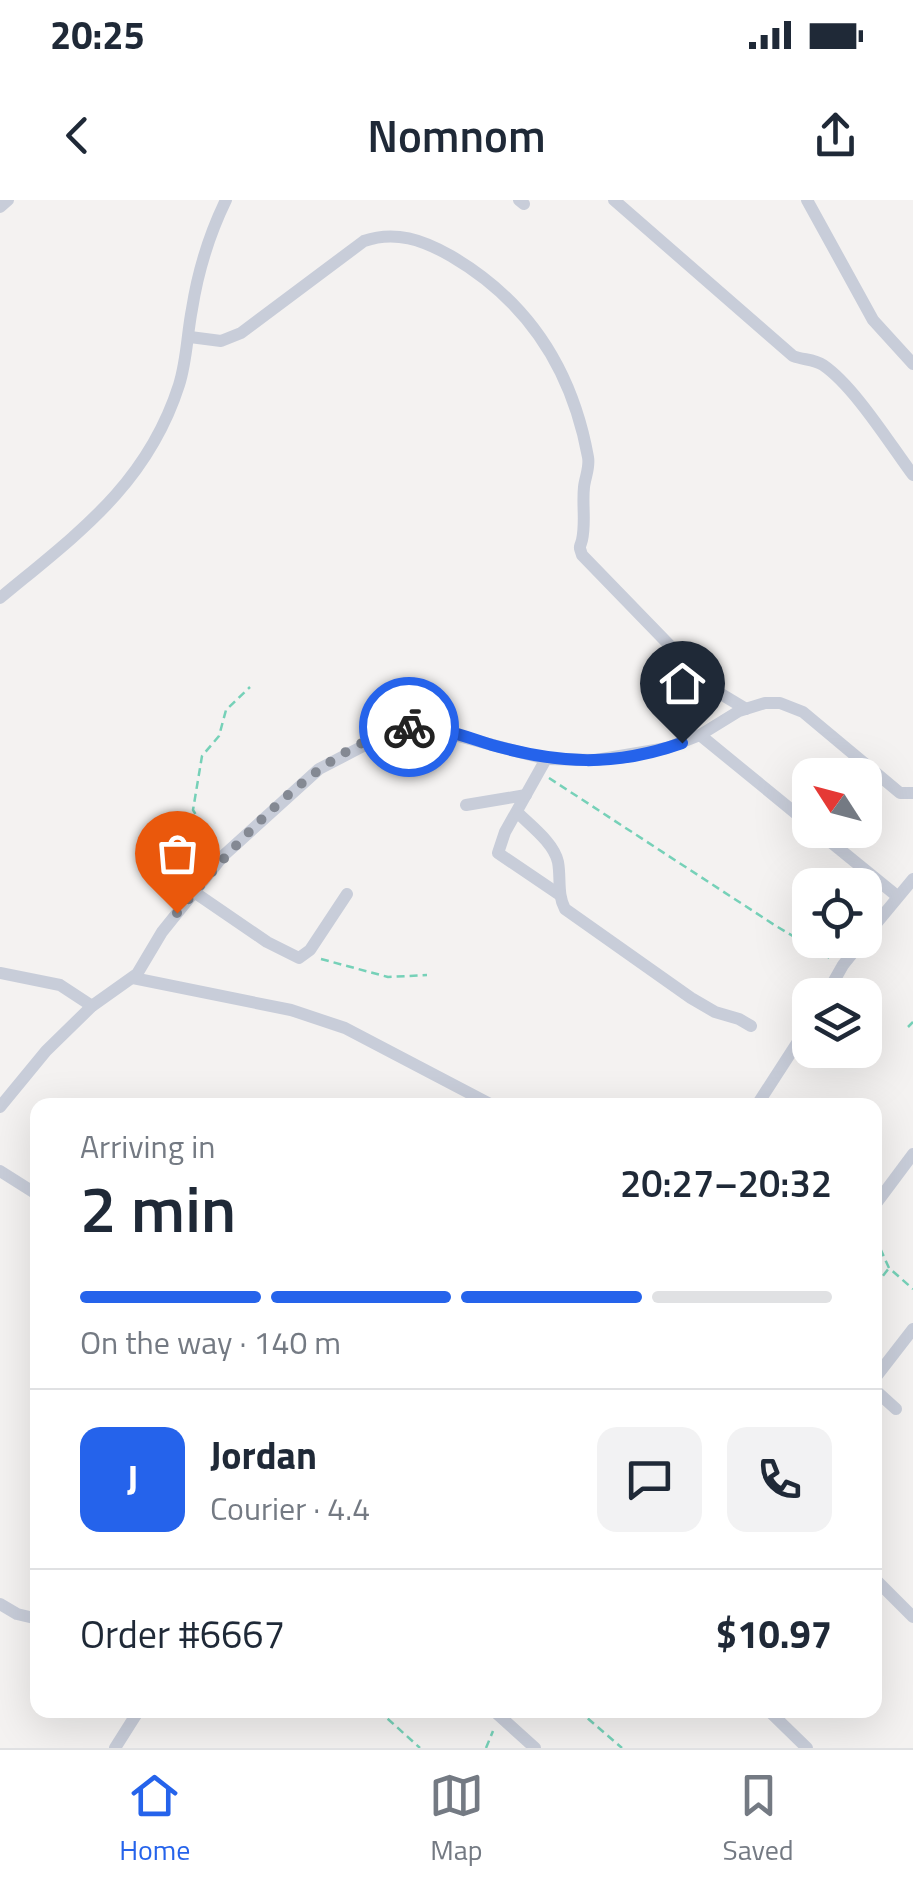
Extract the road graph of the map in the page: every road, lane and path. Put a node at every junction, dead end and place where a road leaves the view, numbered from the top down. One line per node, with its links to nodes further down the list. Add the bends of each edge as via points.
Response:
1 (8, 200): 5 (street)
2 (226, 200): 6 (street, via 200,266)
3 (614, 200): 8 (street, via 793,356 832,372)
4 (806, 200): 7 (street, via 873,320)
5 (0, 207)
6 (190, 337): 9 (street, via 180,383 144,460 104,512); 11 (street, via 221,341 240,332 381,235 412,238 489,280 537,330 572,400 589,463 582,555 711,688)
7 (913, 364)
8 (913, 475)
9 (0, 598)
10 (250, 687): 20 (path, via 226,710 199,766 193,813)
11 (746, 709): 12 (street); 14 (street, via 792,706 900,793)
12 (700, 735): 13 (street, via 649,753); 17 (street)
13 (542, 765): 15 (street); 20 (street, via 437,729 400,729 320,769); 29 (path)
14 (913, 793)
15 (526, 795): 16 (street); 18 (street)
16 (466, 806)
17 (792, 810)
18 (518, 813): 24 (street, via 553,850); 24 (street, via 500,855)
19 (838, 848): 25 (street)
20 (223, 856): 22 (street)
21 (913, 879): 25 (street)
22 (194, 892): 27 (street, via 290,956); 32 (street)
23 (347, 894): 27 (street)
24 (560, 896): 36 (street, via 565,909 672,986)
25 (897, 896): 26 (street)
26 (882, 915)
27 (305, 956): 31 (path, via 388,977)
28 (848, 958): 29 (street)
29 (843, 965): 33 (street)
30 (0, 973): 34 (street, via 60,985)
31 (428, 974)
32 (133, 978): 34 (street); 39 (street, via 266,1004 344,1028)
33 (836, 978)
34 (92, 1006): 41 (street)
35 (913, 1022): 37 (path)
36 (751, 1026)
37 (908, 1027)
38 (792, 1051): 40 (street)
39 (479, 1098)
40 (762, 1098)
41 (0, 1107)
42 (913, 1154): 45 (street)
43 (0, 1171): 44 (street)
44 (30, 1189)
45 (882, 1196)
46 (882, 1248): 47 (path)
47 (889, 1268): 48 (path); 49 (path)
48 (882, 1277)
49 (913, 1290)
50 (913, 1329): 51 (street)
51 (882, 1369)
52 (882, 1396): 53 (street)
53 (896, 1409)
54 (882, 1587): 57 (street)
55 (0, 1604): 56 (street)
56 (30, 1617)
57 (913, 1617)
58 (135, 1718): 64 (street)
59 (387, 1718): 65 (path)
60 (495, 1718): 66 (path)
61 (502, 1718): 67 (street)
62 (587, 1718): 68 (path)
63 (776, 1718): 69 (street)
64 (115, 1748)
65 (420, 1748)
66 (486, 1748)
67 (535, 1748)
68 (622, 1748)
69 (807, 1748)

